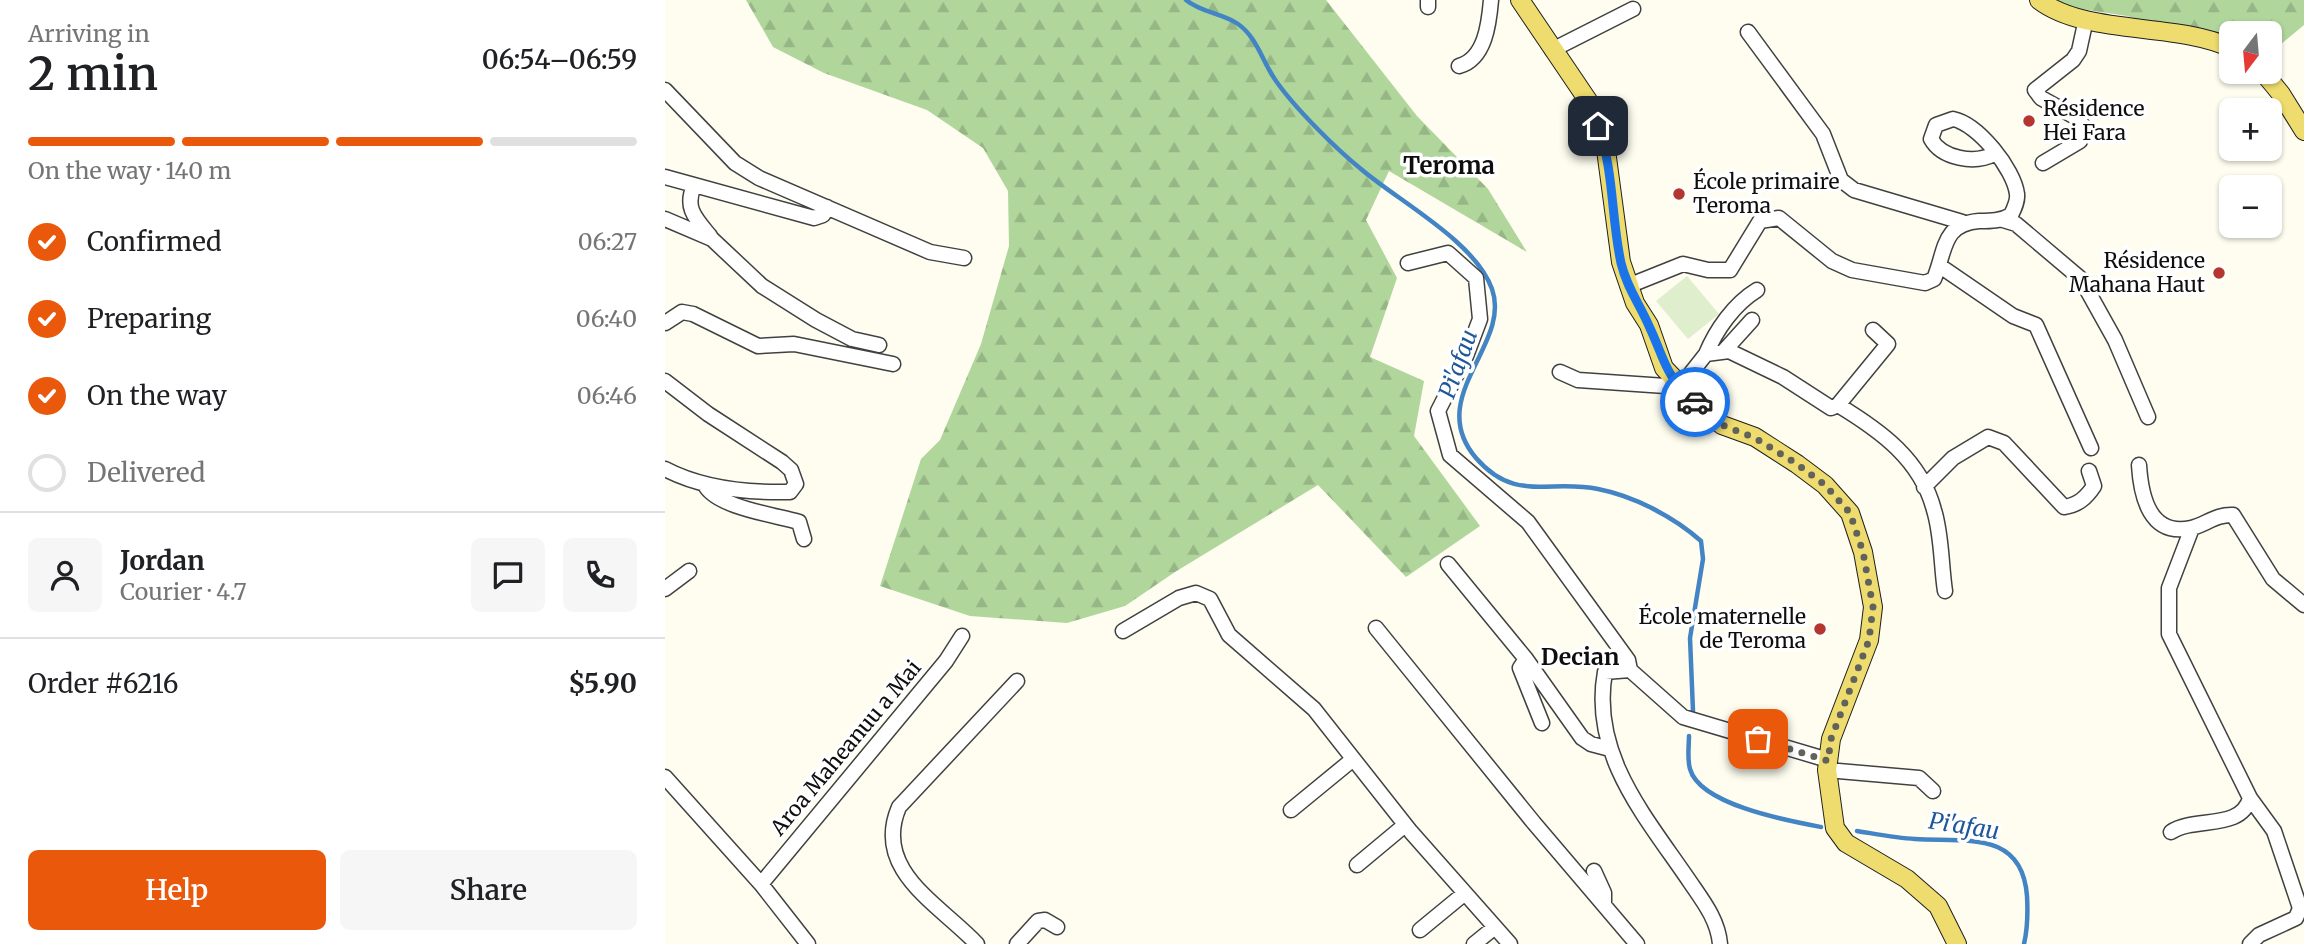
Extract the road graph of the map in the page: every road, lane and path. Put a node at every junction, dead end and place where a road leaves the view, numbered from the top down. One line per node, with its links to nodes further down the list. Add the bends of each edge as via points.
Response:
1 (1491, 0): 9 (street, via 1479,51 1469,63)
2 (1520, 0): 8 (main road)
3 (2039, 0): 5 (main road)
4 (1633, 9): 8 (street)
5 (2086, 19): 7 (main road); 14 (street, via 2073,60 2035,90 2079,119 2083,132 2080,141)
6 (1748, 32): 20 (street, via 1823,134 1841,180 1854,190)
7 (2219, 44)
8 (1552, 50): 25 (main road, via 1589,102 1607,150)
9 (1459, 66)
10 (2273, 84): 12 (main road)
11 (665, 90): 17 (street, via 735,163)
12 (2304, 131)
13 (1994, 154): 19 (street, via 2017,194 2011,215)
14 (2043, 163)
15 (665, 177): 16 (street)
16 (694, 186): 17 (street, via 814,219); 21 (street, via 688,199 691,212)
17 (827, 207): 22 (street, via 930,252)
18 (665, 219): 21 (street)
19 (2003, 220): 20 (street); 38 (street, via 2016,225 2081,279 2115,340)
20 (1962, 222): 24 (street, via 1949,235)
21 (712, 239): 30 (street, via 762,286 787,302 852,339)
22 (964, 258)
23 (1408, 263): 56 (street, via 1448,253 1476,278 1480,319 1439,411 1450,455 1528,522 1629,660)
24 (1940, 266): 25 (street, via 1934,279 1925,283 1852,270 1832,261 1779,218 1769,218 1760,221 1730,270 1683,264); 39 (street, via 2013,316 2036,325)
25 (1628, 286): 36 (main road, via 1649,325 1664,368)
26 (1757, 290): 32 (street, via 1723,323)
27 (1752, 320): 31 (street)
28 (665, 323): 33 (street, via 682,312 693,314 758,346 793,344)
29 (1873, 330): 37 (street, via 1888,344)
30 (879, 345)
31 (1724, 351): 32 (street); 37 (street, via 1761,365 1831,408)
32 (1706, 354): 36 (street)
33 (893, 365)
34 (1560, 372): 36 (street, via 1578,380)
35 (665, 381): 43 (street, via 782,462 796,484 790,492 771,492)
36 (1680, 387): 61 (main road, via 1722,425 1755,438 1797,464 1825,485 1850,513 1873,607 1869,640 1831,739)
37 (1838, 405): 44 (street, via 1896,446 1915,466)
38 (2148, 417)
39 (2091, 448)
40 (2139, 466): 45 (street, via 2151,516 2172,529)
41 (665, 469): 43 (street)
42 (2089, 471): 44 (street, via 2094,486 2088,496 2064,508 2004,443 1988,437 1953,458)
43 (704, 484): 46 (street, via 726,501 799,522)
44 (1924, 486): 50 (street, via 1934,510)
45 (2192, 528): 51 (street, via 2233,515 2273,579); 64 (street, via 2169,588 2169,634)
46 (804, 538)
47 (1448, 564): 55 (street)
48 (689, 571): 49 (street)
49 (665, 589)
50 (1945, 591)
51 (2304, 606)
52 (1376, 628): 74 (street)
53 (1123, 631): 60 (street, via 1179,598 1196,593 1210,599 1229,635 1314,709)
54 (962, 636): 72 (street, Aroa Maheanuu a Mai)
55 (1526, 659): 58 (street, via 1520,667); 59 (street, via 1582,738)
56 (1630, 670): 59 (street, via 1605,672 1602,688); 61 (street, via 1683,717)
57 (1017, 681): 79 (street, via 899,807 891,827 891,846 903,874)
58 (1542, 723)
59 (1610, 749): 66 (street)
60 (1352, 760): 65 (street); 67 (street)
61 (1827, 765): 63 (street, via 1919,778); 85 (main road, via 1835,828 1846,843 1907,879 1938,906)
62 (665, 777): 72 (street)
63 (1933, 791)
64 (2250, 798): 68 (street, via 2247,809 2236,818 2183,824); 86 (street, via 2274,831 2300,908 2296,918 2259,935)
65 (1291, 810)
66 (1649, 824): 69 (street); 84 (street, via 1707,906)
67 (1405, 825): 70 (street); 73 (street)
68 (2171, 832)
69 (1675, 842)
70 (1357, 865)
71 (1594, 871): 74 (street, via 1604,892)
72 (761, 884): 78 (street)
73 (1465, 893): 76 (street); 77 (street)
74 (1604, 905): 83 (street)
75 (1057, 927): 80 (street, via 1038,921)
76 (1495, 927): 81 (street); 82 (street)
77 (1420, 930)
78 (808, 944)
79 (977, 944)
80 (1017, 944)
81 (1474, 944)
82 (1510, 944)
83 (1637, 944)
84 (1720, 944)
85 (1957, 944)
86 (2251, 944)

